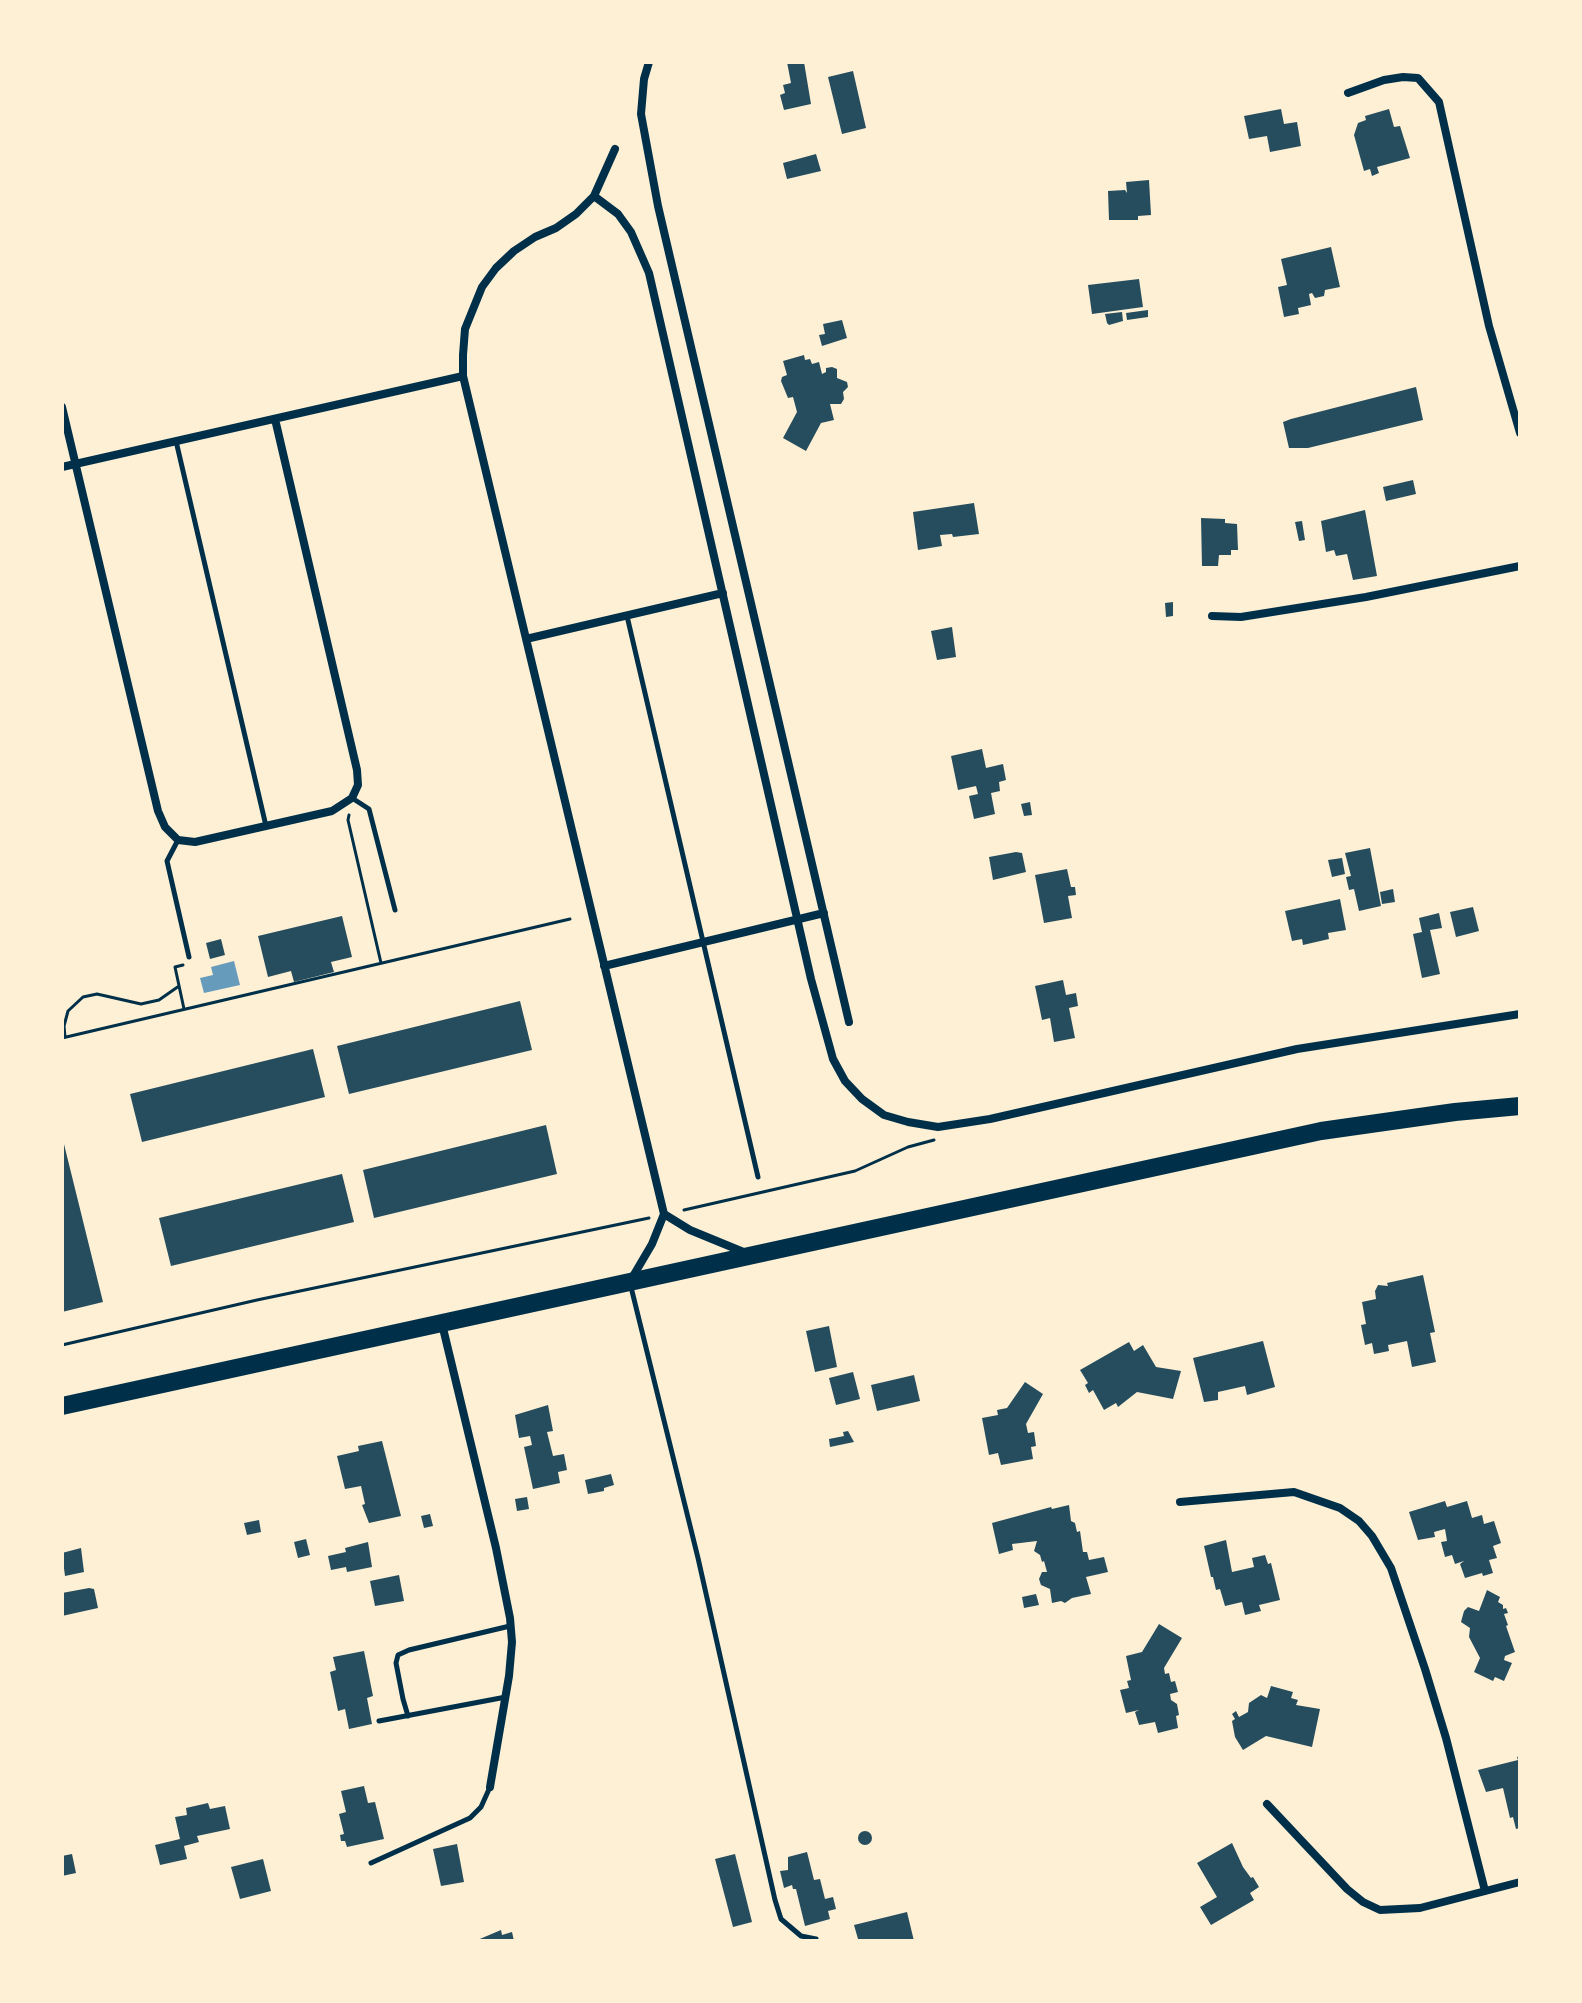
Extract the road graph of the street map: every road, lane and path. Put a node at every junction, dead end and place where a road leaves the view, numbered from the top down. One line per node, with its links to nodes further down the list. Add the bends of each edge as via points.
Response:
1 (649, 62): 21 (street, via 641,114 658,206)
2 (1348, 93): 8 (street, via 1384,80 1418,78 1439,102 1489,326)
3 (615, 149): 4 (street)
4 (594, 196): 5 (street, via 556,228 514,251 482,287 465,329); 13 (street, via 631,232 649,273)
5 (463, 376): 7 (street); 16 (street)
6 (62, 407): 10 (street)
7 (275, 419): 9 (street); 17 (street, via 357,770)
8 (1520, 433)
9 (176, 441): 10 (street); 18 (lane)
10 (76, 464): 11 (street); 19 (street, via 158,811)
11 (62, 467)
12 (1520, 566): 15 (street, via 1366,597 1241,617)
13 (723, 593): 14 (street); 23 (street)
14 (627, 616): 16 (street); 24 (lane)
15 (1212, 616)
16 (526, 639): 27 (street)
17 (352, 798): 18 (street, via 332,811); 20 (lane, via 369,809); 26 (path, via 348,820)
18 (267, 827): 19 (street, via 209,840)
19 (178, 840): 25 (lane, via 167,861)
20 (395, 910)
21 (824, 913): 23 (street); 30 (street)
22 (570, 919): 26 (path)
23 (797, 920): 24 (street); 29 (street, via 833,1059 845,1081 884,1115 938,1127 1297,1049)
24 (704, 942): 27 (street); 34 (lane)
25 (189, 957)
26 (381, 963): 31 (path)
27 (604, 966): 35 (street)
28 (179, 986): 31 (path, via 159,1000 141,1004 97,994 83,997 68,1011)
29 (1520, 1014)
30 (849, 1022)
31 (64, 1037)
32 (1520, 1106): 36 (highway, via 1321,1131)
33 (937, 1139): 35 (path, via 855,1171)
34 (758, 1177)
35 (664, 1214): 36 (street); 37 (street); 39 (path)
36 (752, 1255): 37 (highway)
37 (630, 1282): 38 (highway); 51 (lane, via 775,1900 781,1919 801,1936)
38 (442, 1324): 40 (highway); 42 (street)
39 (62, 1345)
40 (62, 1406)
41 (1180, 1502): 50 (street, via 1294,1492 1333,1505 1372,1536 1404,1605 1446,1738)
42 (510, 1626): 43 (street); 44 (lane, via 398,1655)
43 (506, 1697): 44 (lane); 46 (street)
44 (408, 1716): 45 (lane)
45 (379, 1721)
46 (490, 1787): 48 (lane, via 470,1818)
47 (1267, 1804): 50 (street, via 1347,1889 1380,1910 1420,1908)
48 (371, 1863)
49 (1520, 1882): 50 (street)
50 (1485, 1891)
51 (816, 1939)

